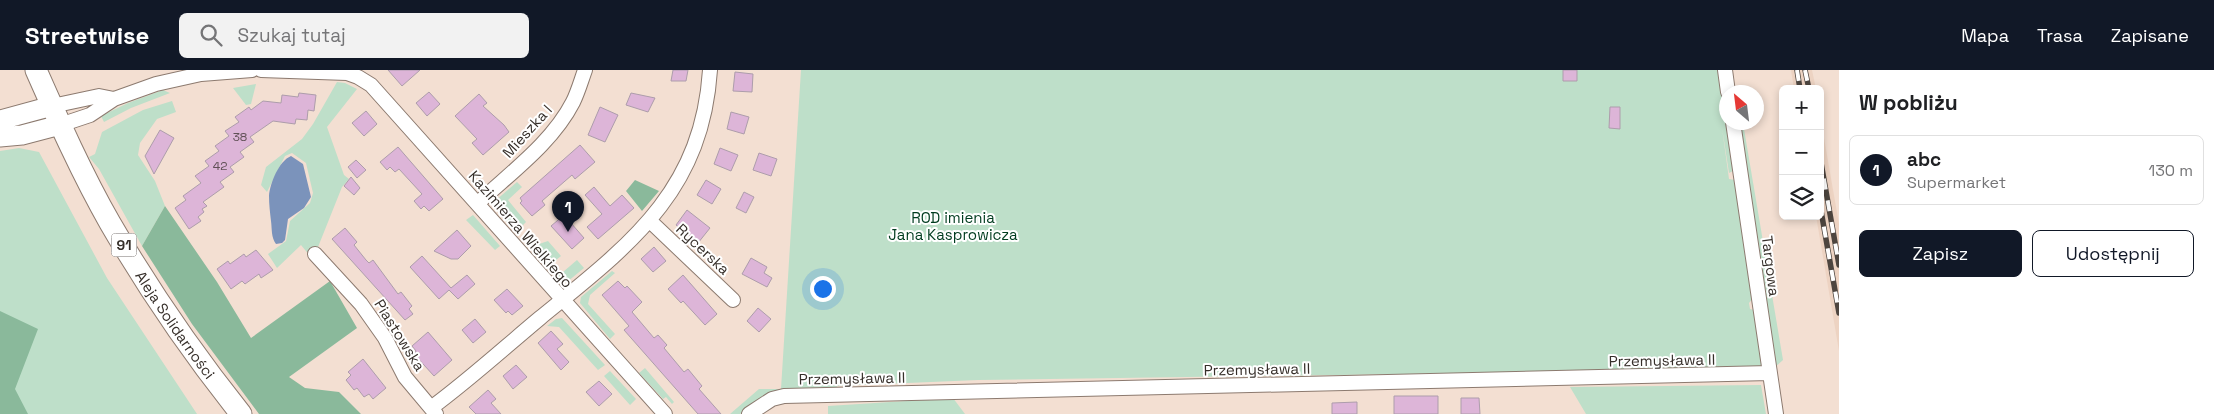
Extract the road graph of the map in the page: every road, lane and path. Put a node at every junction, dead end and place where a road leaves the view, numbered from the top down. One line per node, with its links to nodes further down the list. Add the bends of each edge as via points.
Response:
1 (36, 70): 10 (main road, Aleja Solidarności / 91)
2 (233, 70): 3 (street); 9 (street, via 156,84)
3 (252, 70)
4 (261, 70): 14 (street, Kazimierza Wielkiego, via 347,73 364,80)
5 (585, 70): 14 (street, Mieszka I, via 572,103 557,126)
6 (710, 70): 15 (street, via 700,133 681,176)
7 (1725, 70): 8 (street)
8 (1727, 85)
9 (114, 99): 10 (street, via 90,114); 10 (street, via 100,96)
10 (56, 116): 11 (street); 13 (street, via 22,135); 21 (main road, Aleja Solidarności / 91, via 110,223 198,359)
11 (0, 120)
12 (1734, 130): 19 (street, Targowa)
13 (0, 138)
14 (478, 203): 18 (street, Kazimierza Wielkiego)
15 (650, 221): 17 (street, Rycerska); 18 (street)
16 (315, 254): 20 (street, Piastowska, via 361,304 385,338 405,377)
17 (733, 300)
18 (563, 301): 20 (street); 22 (street, Kazimierza Wielkiego)
19 (1770, 373): 23 (street, Przemysława II, via 784,396 772,399); 24 (street, Targowa)
20 (434, 411)
21 (241, 414)
22 (665, 414)
23 (749, 414)
24 (1776, 414)

